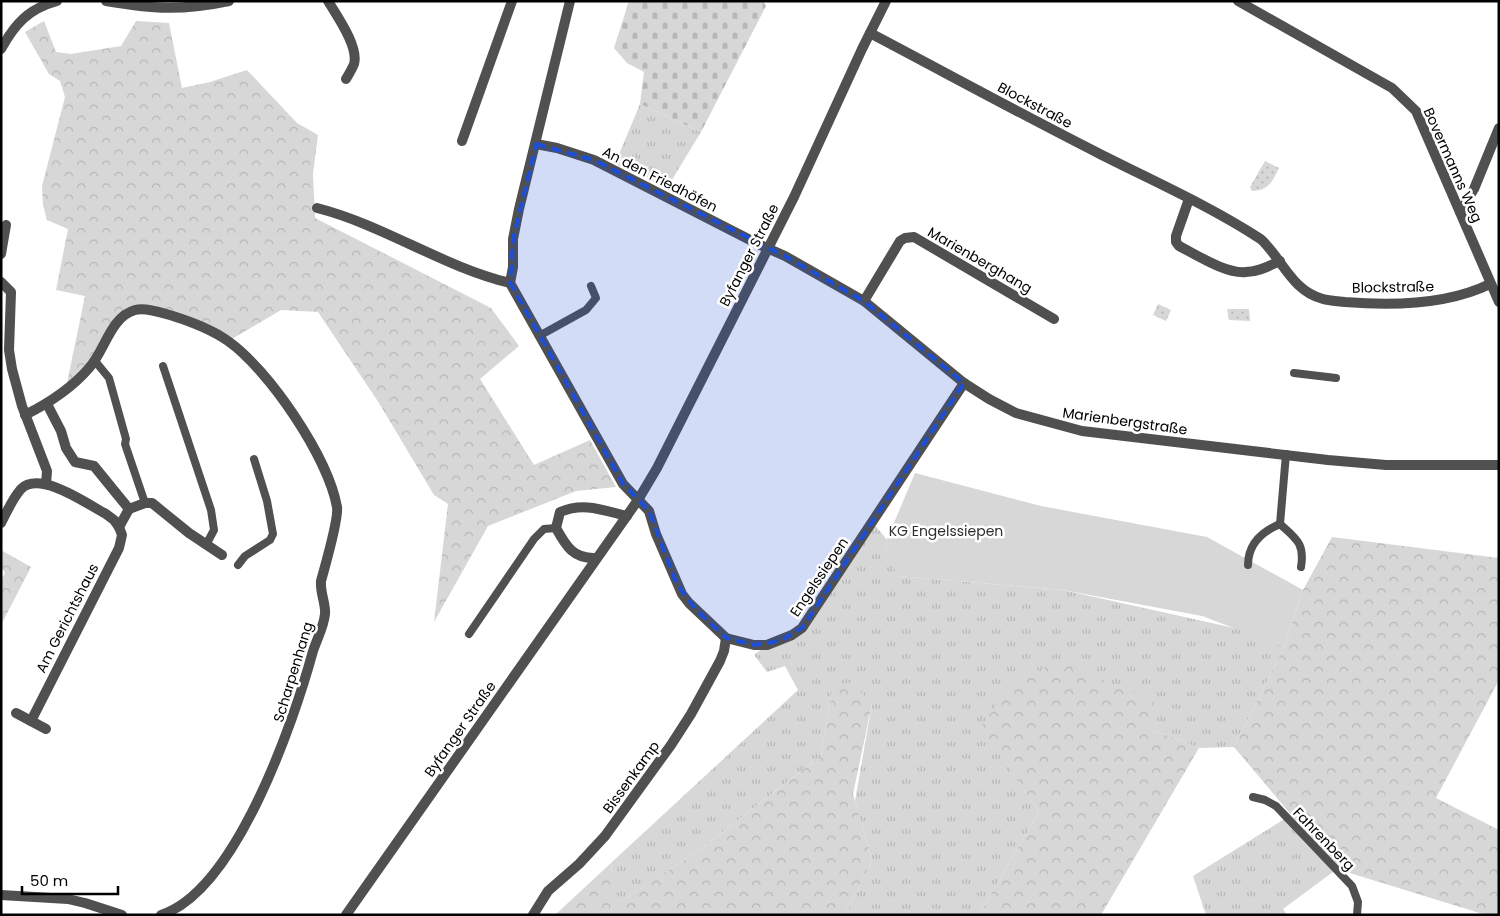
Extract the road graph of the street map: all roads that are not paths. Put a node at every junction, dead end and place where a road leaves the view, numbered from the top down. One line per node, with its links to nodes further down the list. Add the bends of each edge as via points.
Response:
1 (57, 1): 10 (street, via 24,17)
2 (106, 1): 3 (street, via 168,9)
3 (229, 1)
4 (328, 1): 11 (street, via 352,46 354,63)
5 (512, 1): 13 (street)
6 (570, 1): 14 (street)
7 (886, 1): 9 (street, Byfanger Straße)
8 (1238, 1): 17 (street, Bovermanns Weg, via 1392,88 1416,111)
9 (870, 33): 15 (street, Blockstraße); 19 (street, Byfanger Straße)
10 (1, 49)
11 (346, 79)
12 (1499, 128): 17 (street, via 1474,188)
13 (462, 141)
14 (536, 144): 19 (street, An den Friedhöfen, via 594,160); 23 (street, via 518,209)
15 (1189, 199): 21 (street, Blockstraße, via 1261,239); 21 (street, via 1176,236 1179,246 1229,270 1246,272)
16 (317, 208): 23 (street, via 484,276)
17 (1460, 212): 24 (street, Bovermanns Weg)
18 (6, 225): 20 (street)
19 (769, 248): 26 (street, Marienbergstraße); 41 (street, Byfanger Straße)
20 (1, 254)
21 (1280, 261): 24 (street, Blockstraße, via 1303,290 1323,300 1360,303 1442,300 1474,292)
22 (1, 282): 36 (street, via 11,292 8,350)
23 (510, 283): 29 (street)
24 (1490, 284): 27 (street)
25 (591, 286): 29 (lane, via 596,298 586,310)
26 (864, 301): 28 (street, Marienberghang, via 900,241 914,237); 34 (street, Marienbergstraße)
27 (1499, 302)
28 (1054, 319)
29 (539, 336): 41 (street, via 623,484)
30 (95, 361): 35 (street, via 70,387); 42 (lane, via 110,378 125,444); 63 (street, Scharpenhang, via 116,323 136,310 189,321 227,341 251,361 288,408 322,461 338,509 321,580 325,614 284,743 243,827 217,871 185,902)
31 (163, 366): 49 (lane, via 212,516 214,530)
32 (1294, 373): 33 (lane)
33 (1336, 378)
34 (964, 383): 37 (street, Marienbergstraße, via 1016,413 1082,431); 56 (street, Engelssiepen, via 802,628 767,645 739,643)
35 (47, 404): 36 (street); 43 (street, via 75,462 94,466)
36 (25, 415): 40 (street, via 47,471)
37 (1286, 454): 39 (street, Marienbergstraße, via 1386,465); 46 (lane)
38 (254, 459): 52 (lane, via 273,534 270,540 245,556)
39 (1499, 465)
40 (46, 484): 45 (street, via 35,483 23,488); 47 (street, via 106,514)
41 (638, 500): 44 (street, Byfanger Straße); 56 (street, Engelssiepen, via 649,510 682,594)
42 (145, 503): 43 (street); 49 (street, via 152,503)
43 (129, 509): 47 (street, Am Gerichtshaus)
44 (627, 516): 48 (street, via 590,507 572,507 560,512); 51 (street, Byfanger Straße)
45 (1, 523)
46 (1280, 524): 53 (lane, via 1258,536); 54 (lane, via 1299,543 1303,554)
47 (120, 527): 58 (street, Am Gerichtshaus, via 119,548)
48 (556, 528): 51 (street, via 570,550 580,556); 55 (lane, via 544,529 534,538)
49 (206, 545): 50 (street)
50 (222, 555)
51 (596, 558): 64 (street, Byfanger Straße)
52 (238, 565)
53 (1248, 565)
54 (1301, 567)
55 (469, 634)
56 (726, 638): 65 (street, Bissenkamp, via 720,661 671,745 605,836 548,891)
57 (16, 713): 58 (street)
58 (30, 721): 59 (street)
59 (46, 729)
60 (1252, 797): 66 (lane, Fahrenberg, via 1276,806 1352,886 1358,902)
61 (1, 895): 62 (street, via 68,899)
62 (122, 915)
63 (161, 915)
64 (346, 915)
65 (533, 915)
66 (1358, 915)

